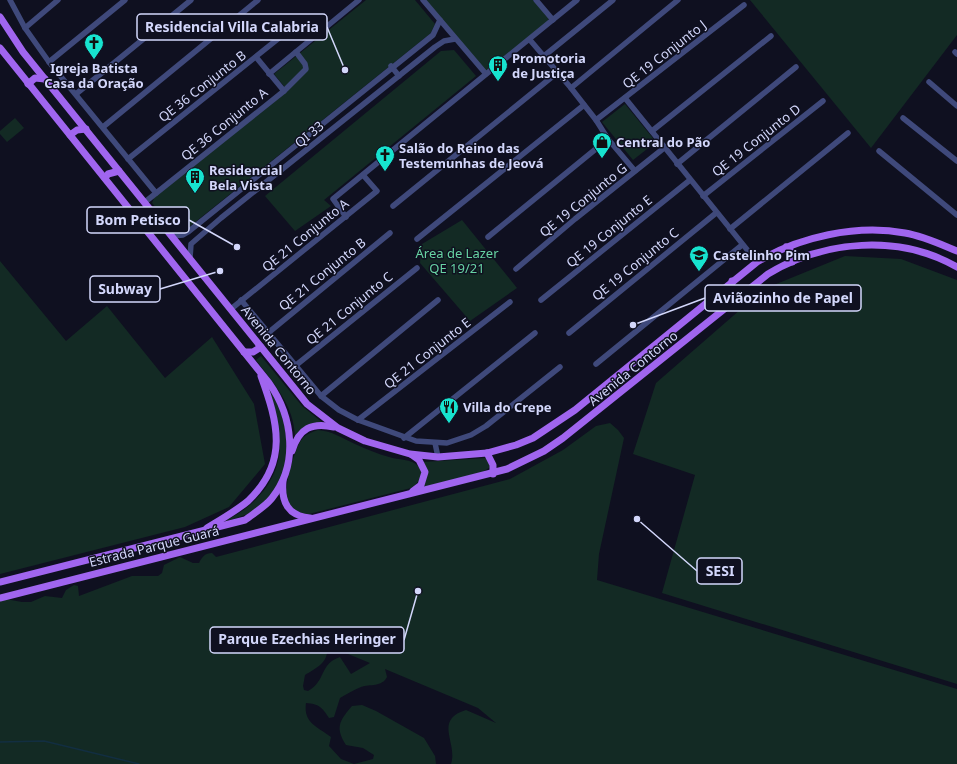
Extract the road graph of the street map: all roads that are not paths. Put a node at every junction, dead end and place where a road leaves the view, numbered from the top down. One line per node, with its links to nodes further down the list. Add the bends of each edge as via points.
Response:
1 (10, 0): 16 (street)
2 (58, 0): 16 (street)
3 (125, 0): 25 (street)
4 (192, 0): 37 (street)
5 (258, 0): 44 (street)
6 (359, 0): 22 (street)
7 (423, 0): 14 (street)
8 (536, 0): 15 (street)
9 (577, 0): 15 (street)
10 (614, 0): 23 (street)
11 (678, 0): 35 (street)
12 (744, 5): 38 (street, QE 19 Conjunto J)
13 (0, 17): 32 (main road, Avenida Contorno)
14 (440, 20): 19 (street); 26 (street, QI 33, via 433,34)
15 (553, 20): 20 (street)
16 (25, 28): 25 (street)
17 (289, 30): 24 (street, QE 36 Conjunto B)
18 (771, 36): 46 (street)
19 (455, 39): 30 (street); 31 (street, QI 33, via 434,46)
20 (530, 40): 23 (street); 30 (street)
21 (0, 48): 34 (main road)
22 (296, 52): 29 (street); 36 (street, via 306,69)
23 (544, 56): 28 (street)
24 (256, 57): 29 (street, QE 36 Conjunto A); 52 (street, QE 36 Conjunto B)
25 (49, 62): 37 (street)
26 (391, 66): 31 (street); 64 (street, QI 33)
27 (796, 67): 54 (street)
28 (558, 72): 35 (street); 63 (street)
29 (269, 74): 36 (street, QE 36 Conjunto A)
30 (486, 74): 57 (street)
31 (398, 76): 68 (street, QI 33)
32 (45, 79): 34 (main road, via 35,78); 45 (main road, Avenida Contorno)
33 (929, 82): 41 (street)
34 (28, 84): 48 (main road)
35 (571, 88): 40 (street)
36 (284, 90): 60 (street, QE 36 Conjunto A)
37 (76, 94): 44 (street)
38 (625, 98): 43 (street, QE 19 Conjunto J); 46 (street)
39 (823, 101): 61 (street, QE 19 Conjunto D)
40 (584, 104): 43 (street); 73 (street)
41 (957, 106)
42 (903, 118): 53 (street)
43 (596, 120): 49 (street)
44 (103, 127): 52 (street)
45 (86, 129): 48 (main road, via 77,130); 55 (main road, Avenida Contorno)
46 (652, 131): 50 (street)
47 (848, 133): 69 (street)
48 (70, 136): 58 (main road)
49 (608, 139): 56 (street); 72 (street)
50 (664, 148): 54 (street); 56 (street, QE 19 Conjunto G)
51 (879, 151): 66 (street)
52 (128, 158): 60 (street)
53 (957, 161)
54 (677, 164): 59 (street)
55 (120, 171): 58 (main road, via 108,174); 62 (main road, Avenida Contorno)
56 (635, 171): 82 (street, QE 19 Conjunto G)
57 (364, 174): 67 (street, QE 21 Conjunto A, via 377,191); 67 (street, via 333,199)
58 (106, 178): 94 (main road)
59 (690, 180): 61 (street); 87 (street, QE 19 Conjunto E)
60 (156, 193): 62 (street, QE 36 Conjunto A)
61 (703, 196): 65 (street)
62 (145, 202): 71 (main road, Avenida Contorno)
63 (393, 206)
64 (215, 211): 68 (street); 71 (street, QI 33, via 186,234)
65 (716, 213): 69 (street); 92 (street, QE 19 Conjunto C)
66 (957, 214)
67 (346, 217): 85 (street, QE 21 Conjunto A)
68 (220, 218): 77 (street, QI 33, via 191,244)
69 (730, 229): 74 (street)
70 (390, 233): 90 (street, QE 21 Conjunto B)
71 (172, 236): 77 (main road, Avenida Contorno)
72 (488, 237)
73 (417, 239)
74 (742, 245): 78 (street); 95 (street)
75 (786, 248): 76 (main road, Avenida Contorno, via 807,240 838,234 879,231 912,234); 78 (main road, Avenida Contorno); 79 (main road, via 792,252)
76 (957, 251)
77 (190, 258): 89 (main road, Avenida Contorno)
78 (757, 262): 83 (main road, Avenida Contorno)
79 (792, 262): 80 (main road, Avenida Contorno, via 837,248 873,245 919,252); 84 (main road, Avenida Contorno, via 768,274)
80 (957, 267)
81 (417, 268): 96 (street, QE 21 Conjunto C)
82 (516, 269)
83 (732, 281): 84 (main road, via 732,291); 104 (main road, Avenida Contorno, via 551,427 516,445)
84 (740, 295): 108 (main road, Avenida Contorno, via 563,438 526,461)
85 (241, 300): 89 (street, QE 21 Conjunto A); 90 (street)
86 (438, 300): 99 (street)
87 (541, 300)
88 (510, 302): 100 (street, QE 21 Conjunto E)
89 (231, 309): 93 (main road, Avenida Contorno)
90 (268, 333): 96 (street)
91 (535, 333): 102 (street)
92 (569, 333)
93 (261, 347): 94 (main road, via 253,352); 101 (main road, Avenida Contorno, via 307,404)
94 (244, 352): 98 (main road)
95 (596, 364)
96 (295, 366): 99 (street)
97 (560, 367): 103 (street, via 486,426 457,440)
98 (259, 370): 106 (main road, via 277,393 282,405 290,432); 112 (main road, via 272,406 277,432 277,445 269,475 246,502)
99 (321, 396): 100 (street)
100 (358, 420): 102 (street)
101 (338, 428): 105 (main road, Avenida Contorno, via 364,441); 106 (main road, via 320,424 308,428 300,434)
102 (404, 438): 103 (street)
103 (435, 443): 107 (street)
104 (487, 453): 107 (main road, Avenida Contorno); 108 (main road, via 493,465)
105 (410, 454): 107 (main road, Avenida Contorno); 110 (main road, via 419,460 425,472 421,485)
106 (290, 457): 109 (main road)
107 (438, 457)
108 (493, 474): 110 (main road, Avenida Contorno)
109 (283, 479): 111 (main road, via 283,500 287,508 302,517); 112 (main road, Estrada Parque Guará, via 272,498 246,520)
110 (412, 493): 111 (main road, Avenida Contorno)
111 (314, 518): 114 (main road, Estrada Parque Guará)
112 (203, 531): 113 (main road, Estrada Parque Guará)
113 (0, 582)
114 (0, 598)

